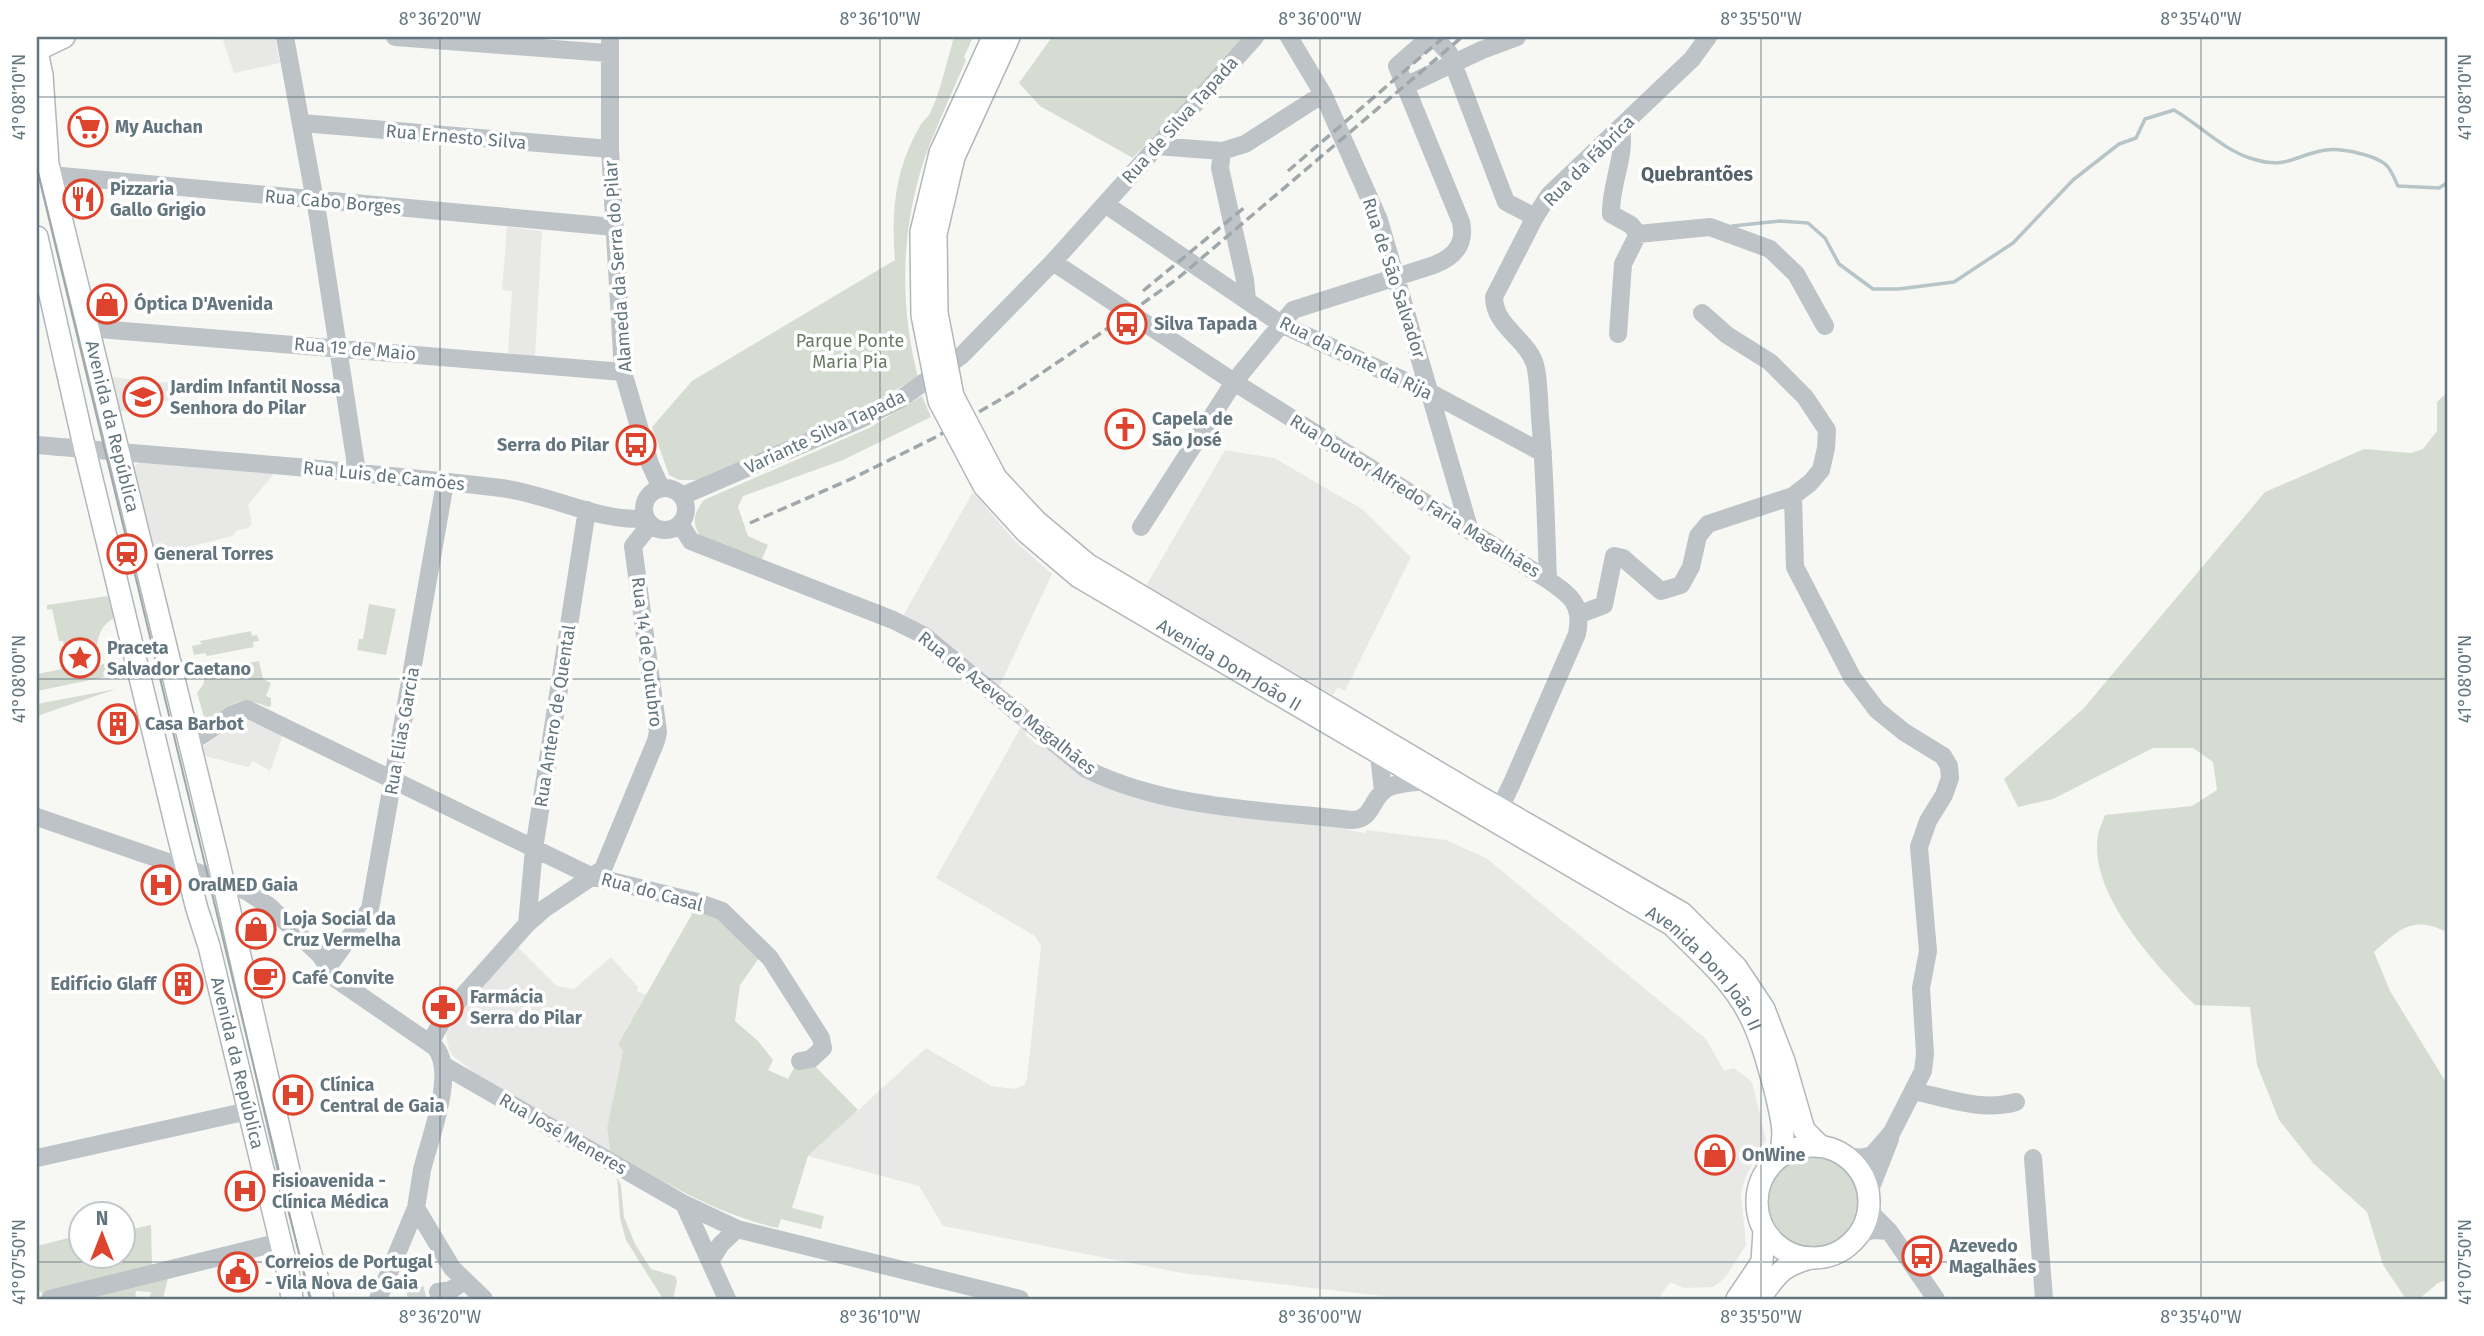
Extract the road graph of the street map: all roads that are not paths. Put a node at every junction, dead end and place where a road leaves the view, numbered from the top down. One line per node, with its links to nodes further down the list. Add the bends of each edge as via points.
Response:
1 (64, 37): 13 (main road)
2 (285, 37): 17 (street)
3 (395, 37): 11 (street)
4 (993, 37): 22 (main road, Avenida Dom João II)
5 (1009, 37): 22 (main road, Avenida Dom João II)
6 (1255, 37): 19 (street, Rua de Silva Tapada)
7 (1289, 37): 16 (street, Rua de São Salvador)
8 (1432, 37): 14 (street, via 1449,53); 15 (street, via 1397,66)
9 (1517, 37): 14 (street)
10 (1708, 37): 18 (street, Rua da Fábrica)
11 (540, 42): 12 (street)
12 (609, 45): 20 (street, Alameda da Serra do Pilar)
13 (37, 51): 23 (main road, Avenida da República, via 42,75)
14 (1452, 63): 15 (street); 26 (street, via 1506,202)
15 (1405, 86): 31 (street, via 1463,234 1461,244 1447,260)
16 (1323, 94): 21 (street, via 1245,144); 31 (street, Rua de São Salvador, via 1379,220)
17 (302, 123): 20 (street, Rua Ernesto Silva); 24 (street)
18 (1621, 129): 26 (street, Rua da Fábrica, via 1549,195); 28 (street, via 1623,142 1610,198 1611,214)
19 (1156, 146): 21 (street); 25 (street, Rua de Silva Tapada)
20 (610, 149): 27 (street, Alameda da Serra do Pilar)
21 (1222, 150): 32 (street, via 1220,168)
22 (947, 155): 48 (main road, Avenida Dom João II, bridge, via 936,234 937,313 953,396)
23 (44, 175): 24 (street, Rua Cabo Borges); 36 (main road, Avenida da República)
24 (316, 201): 27 (street, Rua Cabo Borges); 38 (street)
25 (1105, 204): 30 (street, Variante Silva Tapada); 32 (street, Rua da Fonte da Rija)
26 (1535, 217): 45 (street, Rua da Fábrica, via 1497,289 1494,307 1536,366)
27 (614, 227): 39 (street, Alameda da Serra do Pilar)
28 (1638, 234): 35 (street, via 1710,228 1770,249 1796,274); 37 (street, via 1623,264)
29 (37, 237): 43 (main road, Avenida da República)
30 (1053, 262): 40 (street, Rua Doutor Alfredo Faria Magalhães); 50 (street, Variante Silva Tapada, via 961,356 899,400)
31 (1396, 278): 34 (street, via 1293,310); 41 (street, Rua de São Salvador)
32 (1247, 300): 34 (street, Rua da Fonte da Rija)
33 (1702, 313): 51 (street, via 1770,362 1805,397 1827,429 1821,470)
34 (1281, 324): 40 (street); 41 (street, Rua da Fonte da Rija)
35 (1825, 326)
36 (87, 328): 38 (street, Rua 1º de Maio); 44 (main road, Avenida da República)
37 (1618, 334)
38 (338, 347): 39 (street, Rua 1º de Maio); 46 (street)
39 (623, 372): 49 (street, Alameda da Serra do Pilar)
40 (1234, 382): 55 (street); 56 (street, Rua Doutor Alfredo Faria Magalhães)
41 (1429, 392): 45 (street, Rua da Fonte da Rija); 56 (street, Rua de São Salvador)
42 (37, 445): 43 (street, Rua Luis de Camões)
43 (85, 450): 44 (street, Rua Luis de Camões); 67 (main road, Avenida da República)
44 (120, 452): 46 (street, Rua Luis de Camões); 59 (main road, Avenida da República)
45 (1544, 453): 57 (street, Rua da Fábrica)
46 (358, 472): 47 (street, Rua Luis de Camões)
47 (445, 482): 52 (street, Rua Luis de Camões, via 523,491); 61 (street, Rua Elias Garcia)
48 (990, 482): 60 (main road, Avenida Dom João II, via 1026,532 1079,577); 64 (main road, Avenida Dom João II, via 1087,564)
49 (661, 488): 50 (street); 53 (street, via 646,499)
50 (682, 496): 54 (street, via 686,514)
51 (1793, 496): 58 (street, via 1708,524 1698,536 1691,567 1681,585 1661,591 1623,558 1614,556 1604,605); 75 (street, via 1795,567 1852,677 1877,710 1943,756 1949,766 1944,795 1919,847 1928,951 1921,988 1925,1054)
52 (587, 510): 53 (street, Rua Luis de Camões); 66 (street, Rua Antero de Quental)
53 (648, 521): 54 (street, via 668,530); 68 (street, Rua 14 de Outubro, via 633,546 658,732 603,869)
54 (680, 524): 63 (street, Rua de Azevedo Magalhães, via 691,541 923,635 1086,769 1113,783 1212,804 1352,820 1367,816)
55 (1141, 527)
56 (1470, 531): 57 (street, Rua Doutor Alfredo Faria Magalhães)
57 (1548, 580): 58 (street, Rua Doutor Alfredo Faria Magalhães, via 1573,600)
58 (1580, 614): 64 (street, via 1577,634)
59 (190, 743): 61 (street, via 247,709); 69 (main road, Avenida da República)
60 (1380, 755): 62 (main road, Avenida Dom João II); 63 (street)
61 (394, 781): 66 (street); 71 (street, Rua Elias Garcia, via 370,909)
62 (1424, 781): 63 (street); 64 (main road, Avenida Dom João II)
63 (1383, 791)
64 (1496, 815): 79 (main road, Avenida Dom João II, via 1682,913 1736,967 1764,1009 1804,1130); 81 (main road, Avenida Dom João II, via 1672,925 1724,977 1750,1016 1769,1066 1785,1130)
65 (37, 817): 67 (street)
66 (534, 849): 68 (street); 70 (street, Rua Antero de Quental)
67 (187, 870): 69 (street); 77 (main road, Avenida da República)
68 (591, 876): 70 (street, Rua 14 de Outubro); 73 (street, Rua do Casal, via 722,911 770,958 821,1038 823,1048 811,1059)
69 (223, 881): 71 (street, via 269,906); 98 (main road, Avenida da República)
70 (527, 924): 72 (street, Rua 14 de Outubro, via 445,1016)
71 (328, 967): 72 (street, via 336,979)
72 (430, 1044): 74 (street)
73 (800, 1061)
74 (443, 1065): 85 (street, Rua José Meneres); 86 (street, via 442,1090)
75 (1913, 1091): 76 (street, via 1998,1107); 78 (street)
76 (2016, 1101)
77 (248, 1111): 82 (street); 91 (main road, Avenida da República)
78 (1892, 1132): 80 (street, via 1871,1154); 84 (street)
79 (1820, 1146): 80 (main road); 81 (main road, via 1798,1147)
80 (1846, 1156): 84 (main road, via 1857,1167)
81 (1779, 1157): 88 (main road, via 1761,1179 1756,1196)
82 (37, 1158)
83 (2034, 1158): 106 (street)
84 (1869, 1198): 89 (street, via 1873,1215); 90 (main road)
85 (684, 1204): 87 (street, Rua José Meneres); 93 (street)
86 (416, 1208): 94 (street); 99 (street)
87 (737, 1229): 93 (street); 102 (street, Rua José Meneres)
88 (1764, 1231): 92 (main road, via 1784,1250); 103 (main road, via 1762,1262)
89 (1889, 1231): 90 (street); 105 (street)
90 (1858, 1234): 92 (main road, via 1845,1247)
91 (280, 1242): 96 (street); 97 (main road, Avenida da República)
92 (1811, 1258): 104 (main road, via 1791,1263)
93 (710, 1261): 101 (street)
94 (464, 1281): 95 (street); 100 (street)
95 (438, 1292)
96 (50, 1299)
97 (292, 1299)
98 (323, 1299)
99 (378, 1299)
100 (484, 1299)
101 (727, 1299)
102 (1020, 1299)
103 (1737, 1299)
104 (1759, 1299)
105 (1936, 1299)
106 (2044, 1299)

